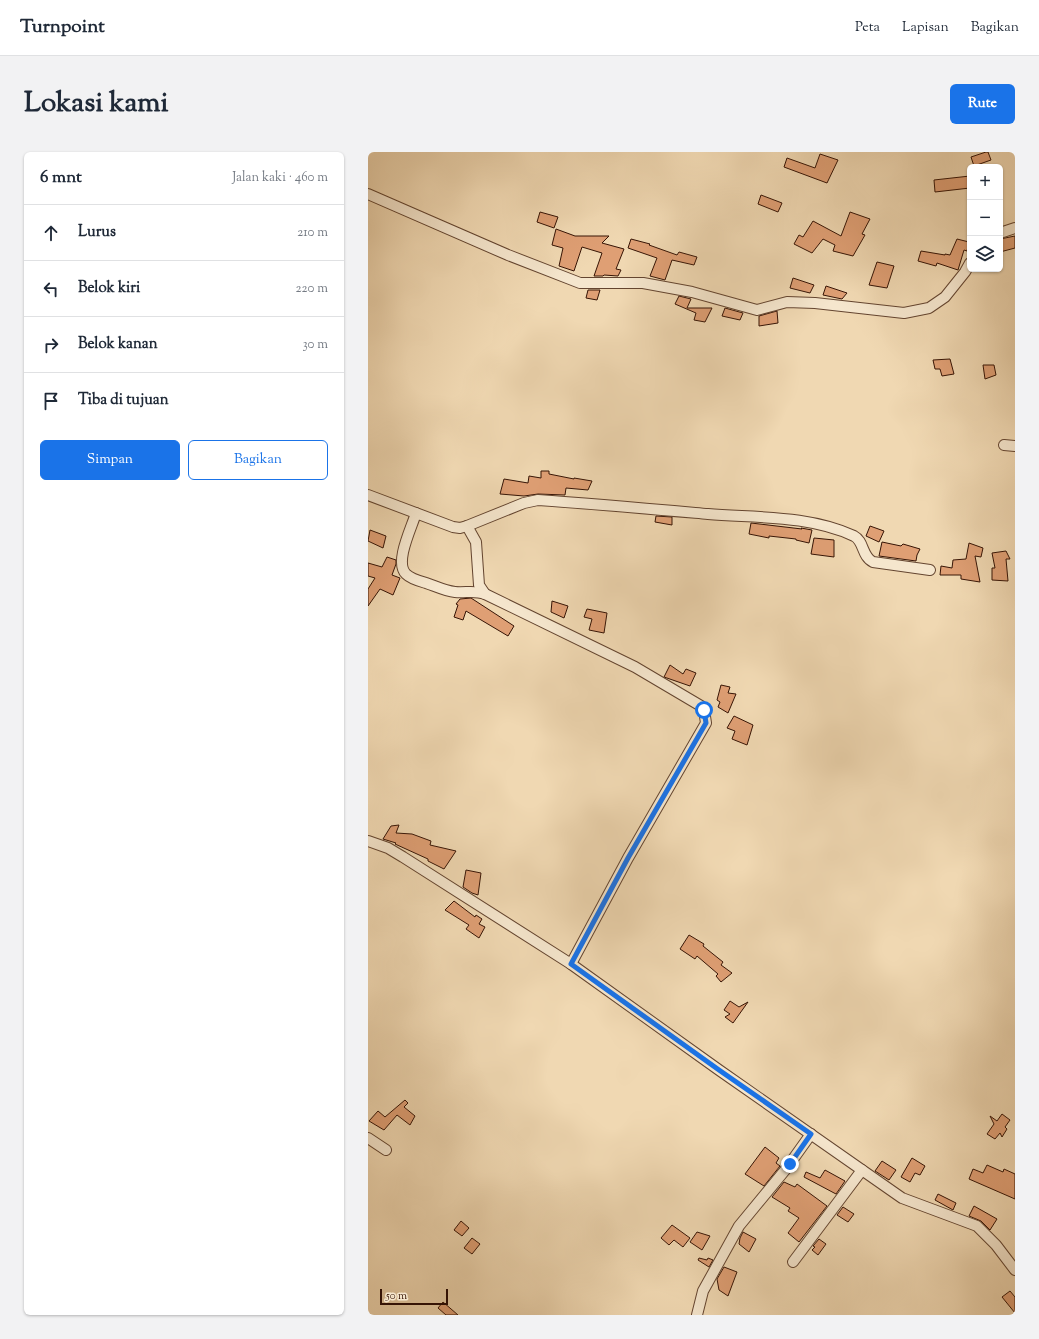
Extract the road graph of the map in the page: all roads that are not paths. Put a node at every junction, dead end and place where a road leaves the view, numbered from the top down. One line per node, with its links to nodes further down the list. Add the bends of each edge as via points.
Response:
1 (368, 194): 4 (street, via 508,255 580,283 643,283 692,292 757,310 787,302 904,313 929,308 945,297)
2 (1015, 228): 3 (street)
3 (1003, 232)
4 (967, 268)
5 (1004, 445): 6 (street)
6 (1015, 446)
7 (368, 494): 8 (street)
8 (416, 513): 9 (street, via 453,527); 11 (street, via 402,557 406,574 454,592 475,591)
9 (467, 526): 10 (street, via 538,500 770,518 823,526 854,537 868,559 873,562); 11 (street, via 476,542 479,585)
10 (930, 570)
11 (485, 594): 13 (street, via 635,667 701,706 706,717 706,723 628,858)
12 (368, 841): 13 (street, via 404,857)
13 (571, 964): 14 (street)
14 (811, 1134): 17 (street); 20 (street, via 739,1226 704,1291)
15 (368, 1138): 16 (street)
16 (386, 1150)
17 (862, 1170): 18 (street); 19 (street, via 902,1198 977,1226)
18 (793, 1262)
19 (1015, 1270)
20 (697, 1315)

